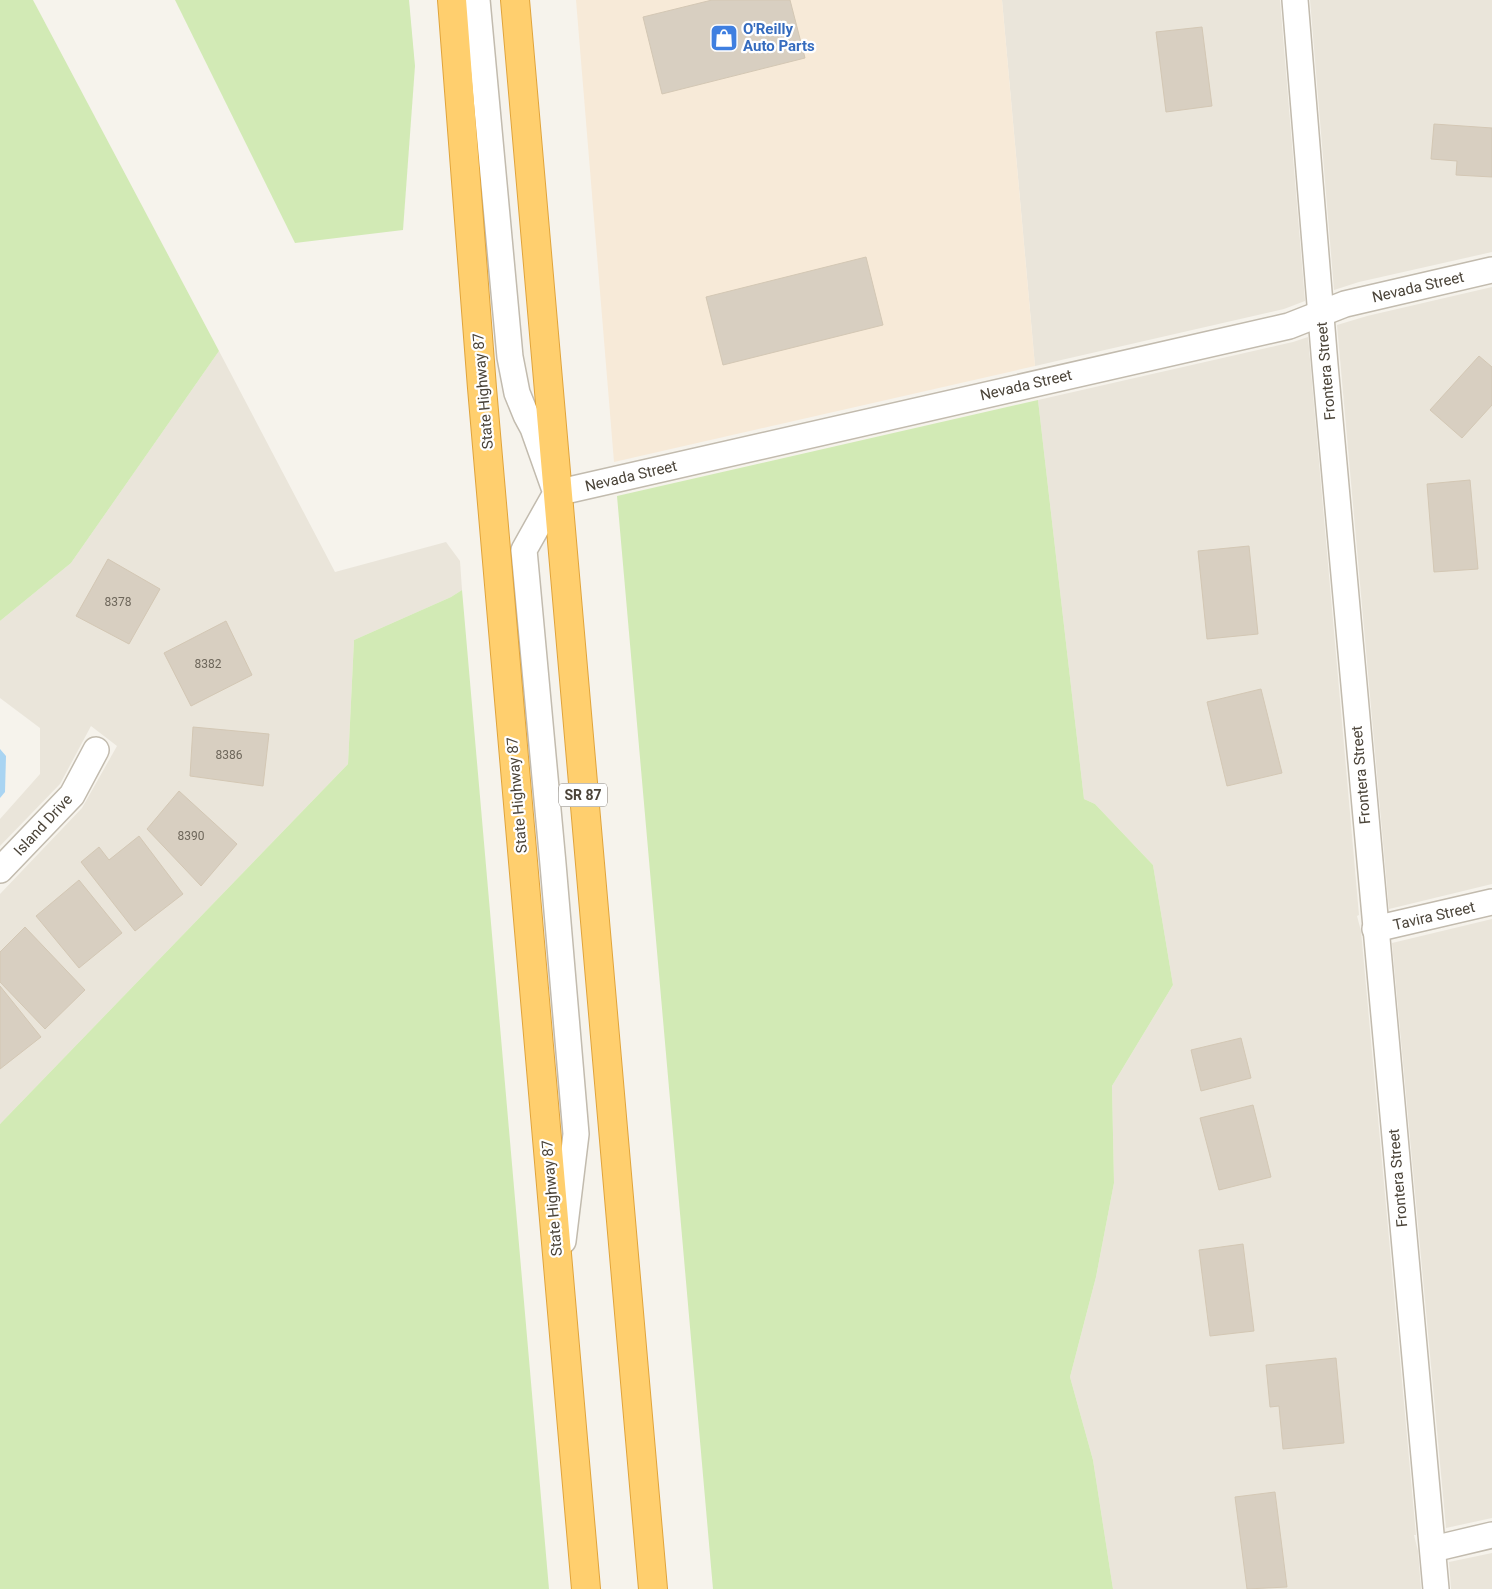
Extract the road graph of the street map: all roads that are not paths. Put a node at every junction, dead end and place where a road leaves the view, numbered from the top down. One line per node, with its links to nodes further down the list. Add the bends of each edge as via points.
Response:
1 (452, 0): 12 (highway, State Highway 87, via 482,388)
2 (477, 0): 7 (street, via 510,357 517,393)
3 (515, 0): 7 (highway, SR 87)
4 (1295, 0): 6 (street, Frontera Street)
5 (1492, 270): 6 (street, Nevada Street, via 1344,304)
6 (1321, 313): 7 (street, Nevada Street, via 1289,326); 11 (street, Frontera Street)
7 (556, 492): 12 (street, via 524,550 576,1134); 16 (highway, SR 87)
8 (96, 750): 9 (street, Island Drive, via 72,795)
9 (0, 870)
10 (1492, 902): 11 (street, Tavira Street)
11 (1375, 929): 14 (street, Frontera Street)
12 (559, 1274): 15 (highway, State Highway 87)
13 (1492, 1535): 14 (street)
14 (1432, 1549): 17 (street, Frontera Street)
15 (586, 1589)
16 (653, 1589)
17 (1436, 1589)

